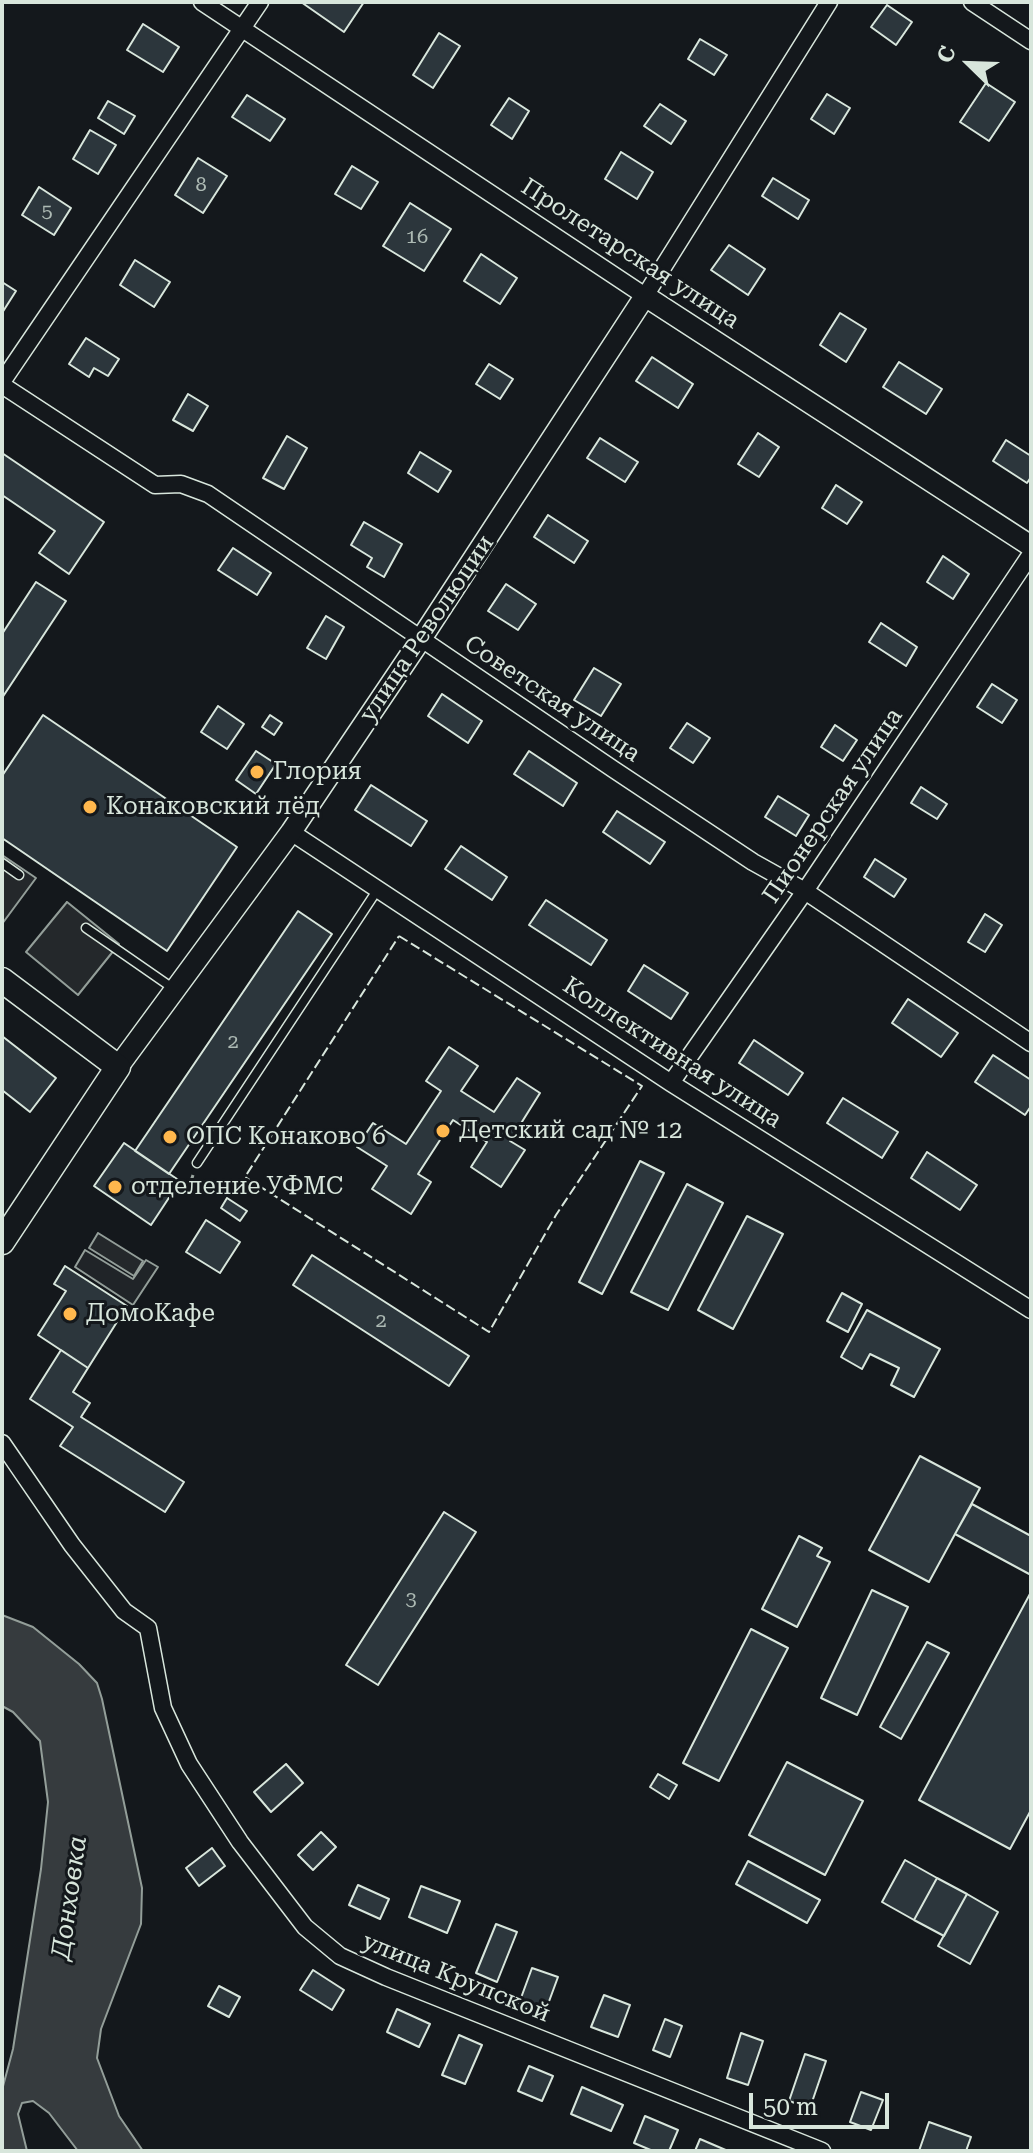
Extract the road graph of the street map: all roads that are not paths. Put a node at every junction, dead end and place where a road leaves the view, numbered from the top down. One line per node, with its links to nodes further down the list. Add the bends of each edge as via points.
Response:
1 (202, 2): 5 (street, Пролетарская улица)
2 (260, 2): 5 (street)
3 (829, 2): 7 (street, улица Революции)
4 (972, 2): 6 (street)
5 (242, 29): 7 (street, Пролетарская улица); 8 (street)
6 (1031, 41)
7 (645, 296): 9 (street, Пролетарская улица); 11 (street, улица Революции)
8 (2, 383): 11 (street, Советская улица, via 155,485 181,484 208,494)
9 (1031, 546)
10 (1031, 554): 16 (street, Пионерская улица)
11 (421, 639): 12 (street, улица Революции); 16 (street, Советская улица, via 740,854)
12 (291, 832): 15 (street, Коллективная улица); 19 (street, улица Революции)
13 (2, 863): 14 (lane)
14 (19, 875)
15 (378, 889): 22 (street, Коллективная улица); 23 (lane)
16 (805, 891): 20 (street, Советская улица); 22 (street, Пионерская улица)
17 (86, 928): 19 (lane)
18 (2, 980): 21 (main road)
19 (175, 990): 21 (street, улица Революции)
20 (1031, 1043)
21 (118, 1067): 24 (main road, улица Революции)
22 (671, 1083): 25 (street, Коллективная улица)
23 (197, 1163)
24 (2, 1242)
25 (1031, 1310)
26 (2, 1443): 27 (street, улица Крупской, via 124,1611 148,1628 163,1708 189,1764 305,1927 340,1956 386,1977)
27 (822, 2151)

